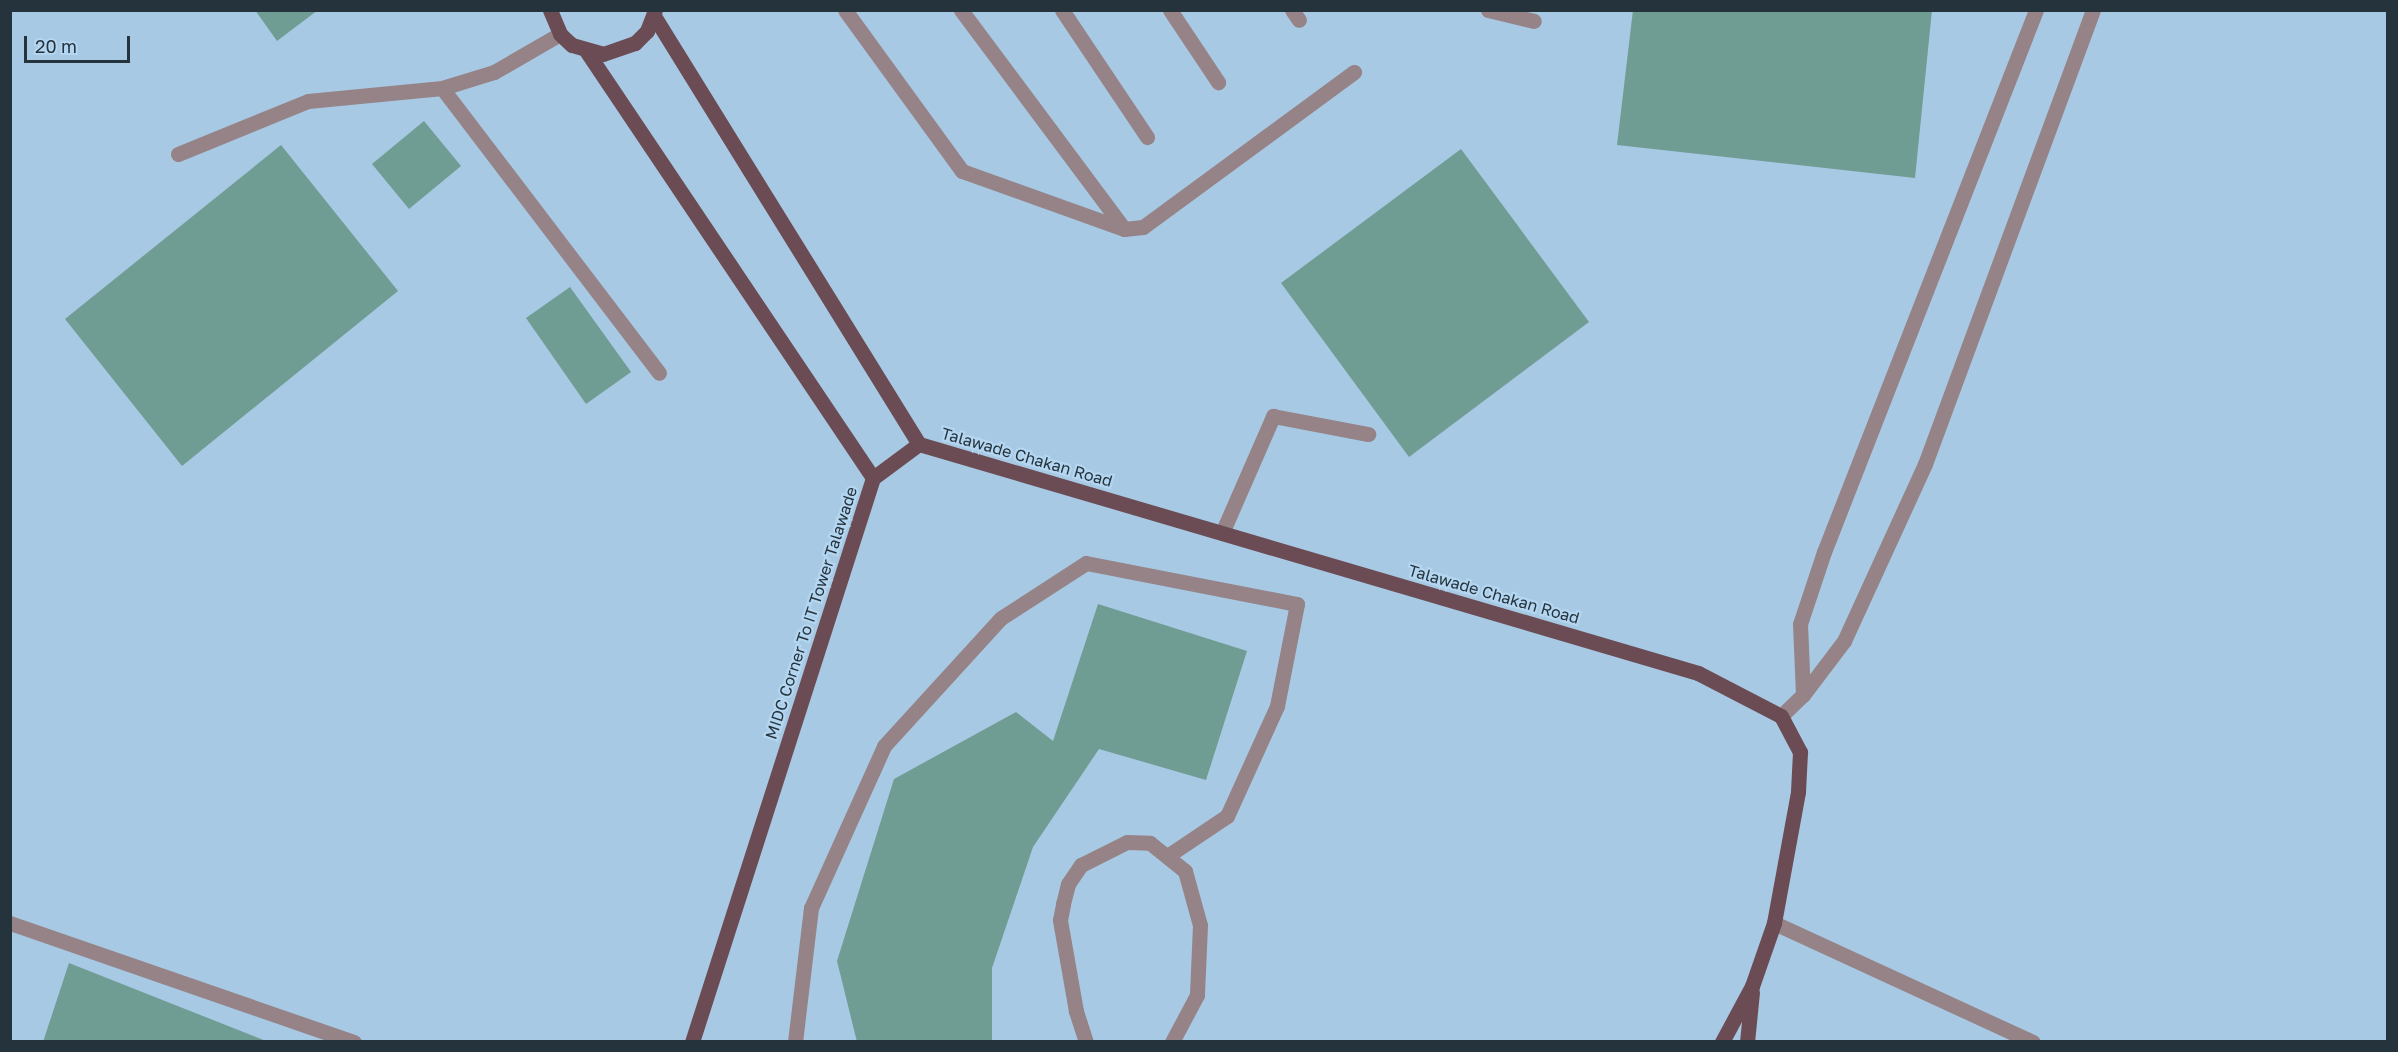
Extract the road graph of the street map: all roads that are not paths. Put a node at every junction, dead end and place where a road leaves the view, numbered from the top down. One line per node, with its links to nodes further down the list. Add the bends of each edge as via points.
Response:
1 (550, 10): 11 (main road)
2 (845, 10): 18 (lane, via 962,171)
3 (961, 10): 18 (lane)
4 (1062, 10): 16 (lane)
5 (1170, 10): 14 (lane)
6 (1488, 10): 10 (lane)
7 (2036, 10): 24 (lane, via 1824,552 1800,624)
8 (2093, 10): 24 (lane, via 1925,464 1844,641)
9 (655, 13): 12 (main road, via 635,44 612,53); 21 (main road)
10 (1534, 21)
11 (560, 34): 12 (main road); 15 (lane, via 494,72)
12 (587, 52): 22 (main road, MIDC Corner To IT Tower Talawade)
13 (1354, 72): 18 (lane, via 1143,227)
14 (1218, 82)
15 (442, 88): 17 (lane, via 308,101); 19 (lane)
16 (1148, 137)
17 (178, 154)
18 (1125, 229)
19 (659, 373)
20 (1368, 434): 23 (lane, via 1273,416)
21 (919, 444): 22 (main road); 23 (main road, Talawade Chakan Road)
22 (873, 478): 31 (main road, MIDC Corner To IT Tower Talawade)
23 (1222, 533): 25 (main road, Talawade Chakan Road, via 1698,673 1747,695)
24 (1803, 695): 25 (lane)
25 (1781, 716): 28 (main road, via 1800,752 1798,792)
26 (1169, 855): 32 (lane, via 1227,816 1277,706 1297,604 1086,563 1001,618 884,746 811,908); 33 (lane, via 1150,843 1127,842 1081,865 1068,884 1060,920 1076,1011); 34 (lane, via 1185,871 1200,926 1201,964 1197,995)
27 (10, 923): 30 (lane)
28 (1774, 923): 29 (main road); 37 (lane)
29 (1752, 987): 35 (main road); 36 (main road)
30 (354, 1041)
31 (692, 1041)
32 (795, 1041)
33 (1086, 1041)
34 (1172, 1041)
35 (1722, 1041)
36 (1747, 1041)
37 (2033, 1041)

